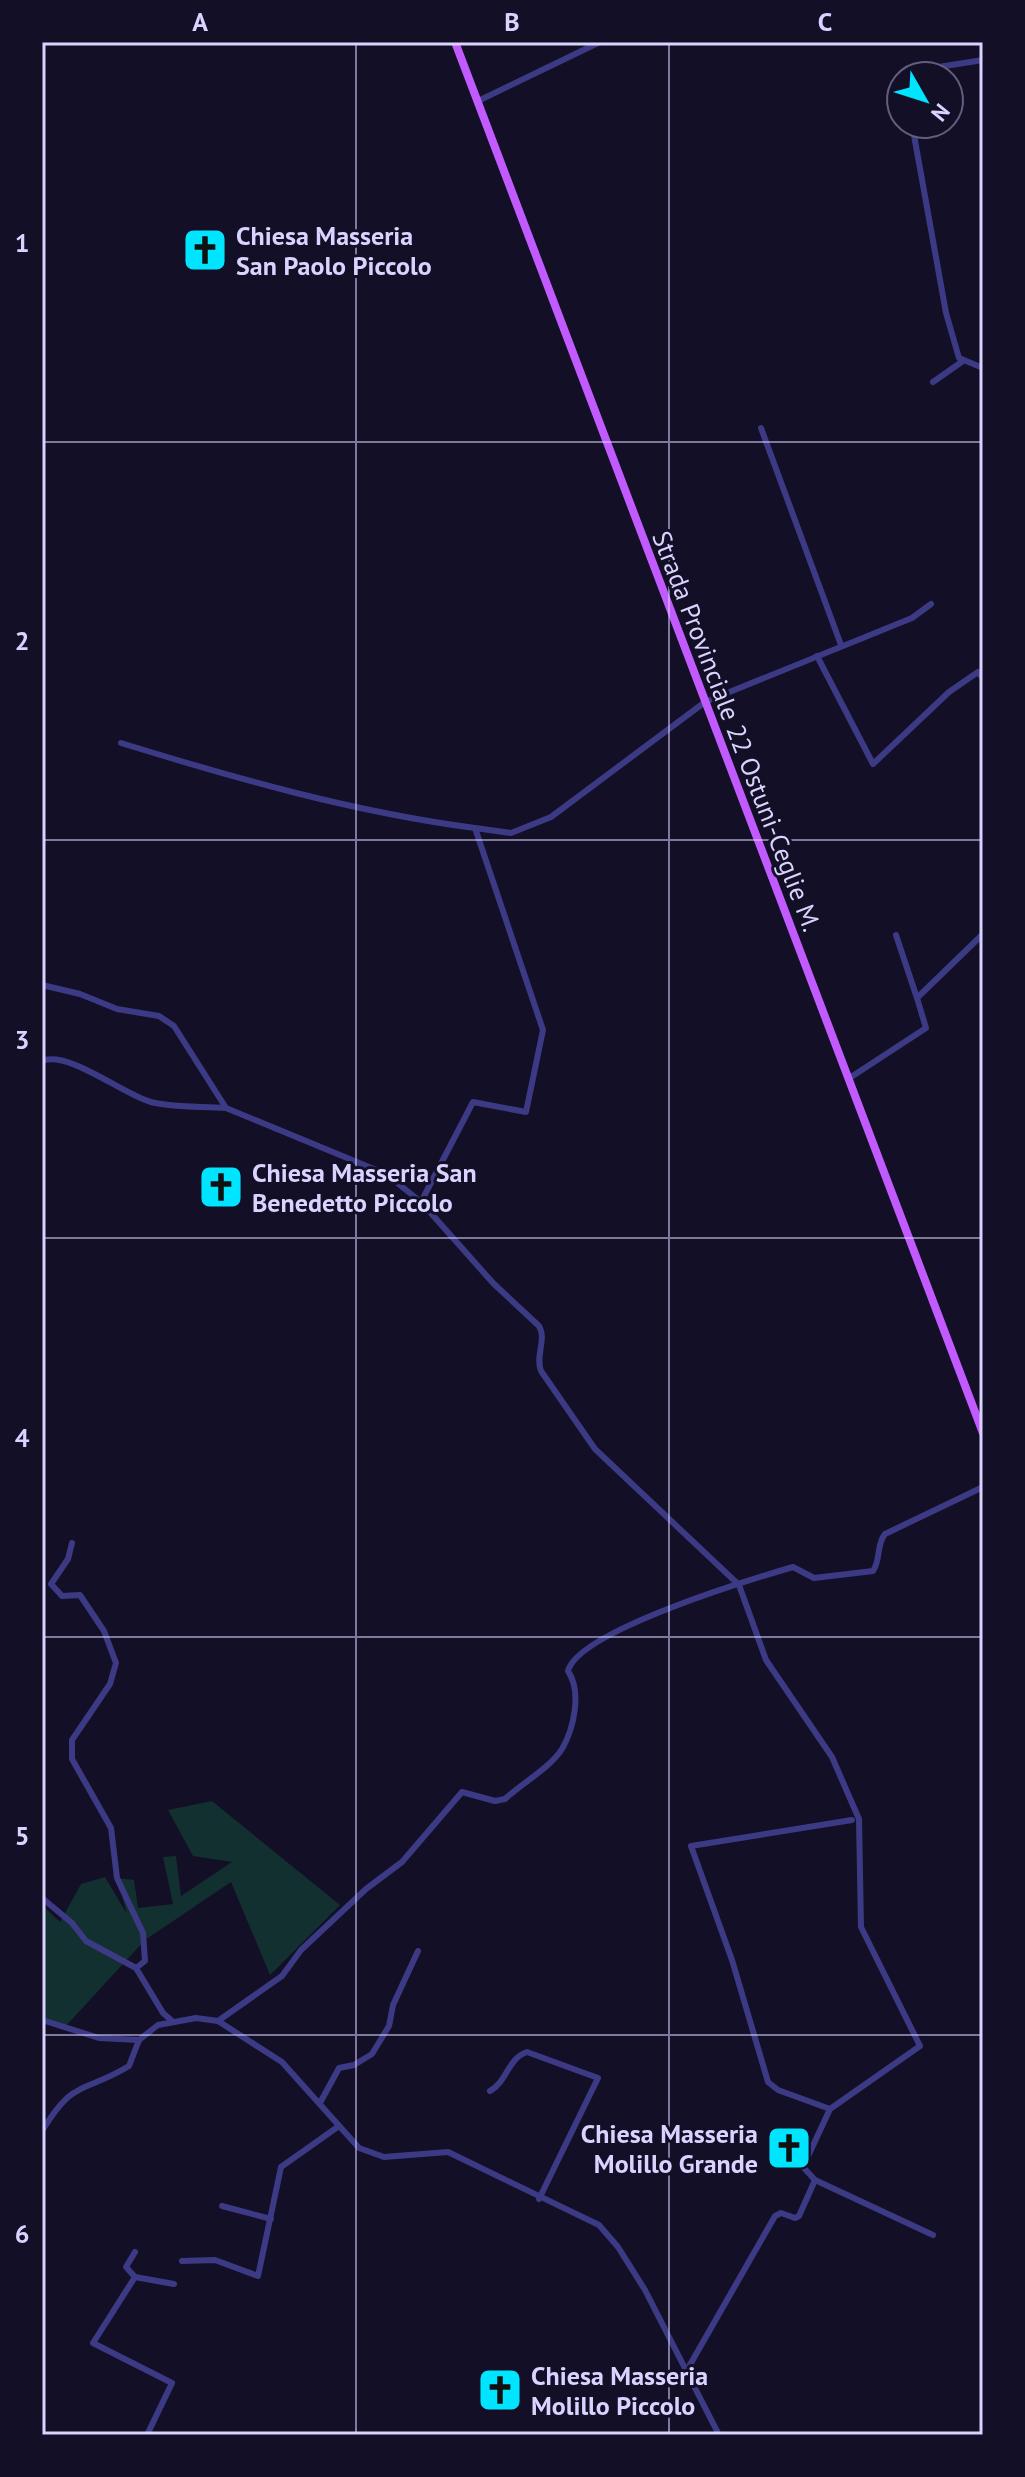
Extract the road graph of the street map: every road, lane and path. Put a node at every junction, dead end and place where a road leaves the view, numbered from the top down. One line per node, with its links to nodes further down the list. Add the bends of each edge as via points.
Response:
1 (455, 42): 3 (main road, Strada Provinciale 22 Ostuni-Ceglie M.)
2 (600, 42): 3 (street)
3 (478, 101): 13 (main road, Strada Provinciale 22 Ostuni-Ceglie M.)
4 (915, 140): 5 (street, via 946,313)
5 (963, 361): 6 (street); 7 (street)
6 (983, 368)
7 (933, 382)
8 (761, 428): 10 (street)
9 (931, 604): 10 (street, via 912,618)
10 (841, 645): 11 (street)
11 (817, 656): 12 (street, via 873,764 949,692 978,672); 13 (street)
12 (983, 678)
13 (705, 702): 15 (street, via 551,817 511,833); 21 (main road, Strada Provinciale 22 Ostuni-Ceglie M.)
14 (121, 743): 15 (street, via 370,812)
15 (475, 828): 23 (street, via 543,1030 526,1112 473,1102)
16 (983, 934): 19 (street)
17 (896, 935): 19 (street)
18 (42, 985): 22 (street, via 159,1016 174,1026)
19 (917, 998): 21 (street, via 926,1028)
20 (42, 1061): 22 (street, via 83,1068 151,1102)
21 (848, 1079): 24 (main road, Strada Provinciale 22 Ostuni-Ceglie M.)
22 (226, 1108): 23 (street, via 386,1174)
23 (421, 1202): 27 (street, via 539,1326 541,1371 595,1449)
24 (983, 1433)
25 (983, 1487): 27 (street, via 885,1534 873,1571 814,1578 793,1567)
26 (72, 1543): 31 (street, via 51,1584 62,1596 80,1595 104,1631 116,1663 110,1684 72,1740 72,1759 111,1828 117,1878 145,1940 145,1961)
27 (739, 1585): 34 (street, via 678,1603 609,1635 574,1659 568,1671 576,1702 558,1753 505,1799 462,1792 402,1862 301,1950 282,1976); 38 (street, via 766,1660 832,1757 859,1819 861,1927 920,2040 920,2046)
28 (852, 1820): 38 (street, via 691,1846 768,2082)
29 (42, 1898): 31 (street, via 86,1941)
30 (418, 1951): 37 (street, via 389,2026 372,2054 339,2068)
31 (136, 1968): 33 (street)
32 (42, 2020): 35 (street, via 99,2038)
33 (171, 2020): 34 (street); 35 (street)
34 (218, 2021): 37 (street, via 282,2062)
35 (139, 2040): 40 (street, via 129,2066 75,2089)
36 (490, 2091): 42 (street, via 516,2057 527,2052 598,2078)
37 (320, 2103): 39 (street)
38 (830, 2109): 41 (street, via 803,2167)
39 (339, 2126): 42 (street, via 371,2153 384,2157 448,2152); 44 (street, via 281,2167)
40 (42, 2131)
41 (815, 2180): 45 (street); 50 (street, via 798,2217 775,2216)
42 (539, 2199): 50 (street, via 606,2231)
43 (222, 2206): 44 (street)
44 (271, 2219): 47 (street, via 258,2276 215,2260)
45 (933, 2235)
46 (135, 2252): 48 (street, via 126,2267)
47 (182, 2261)
48 (135, 2277): 49 (street); 51 (street, via 93,2343 172,2383)
49 (174, 2284)
50 (687, 2370): 52 (street)
51 (147, 2435)
52 (719, 2435)

